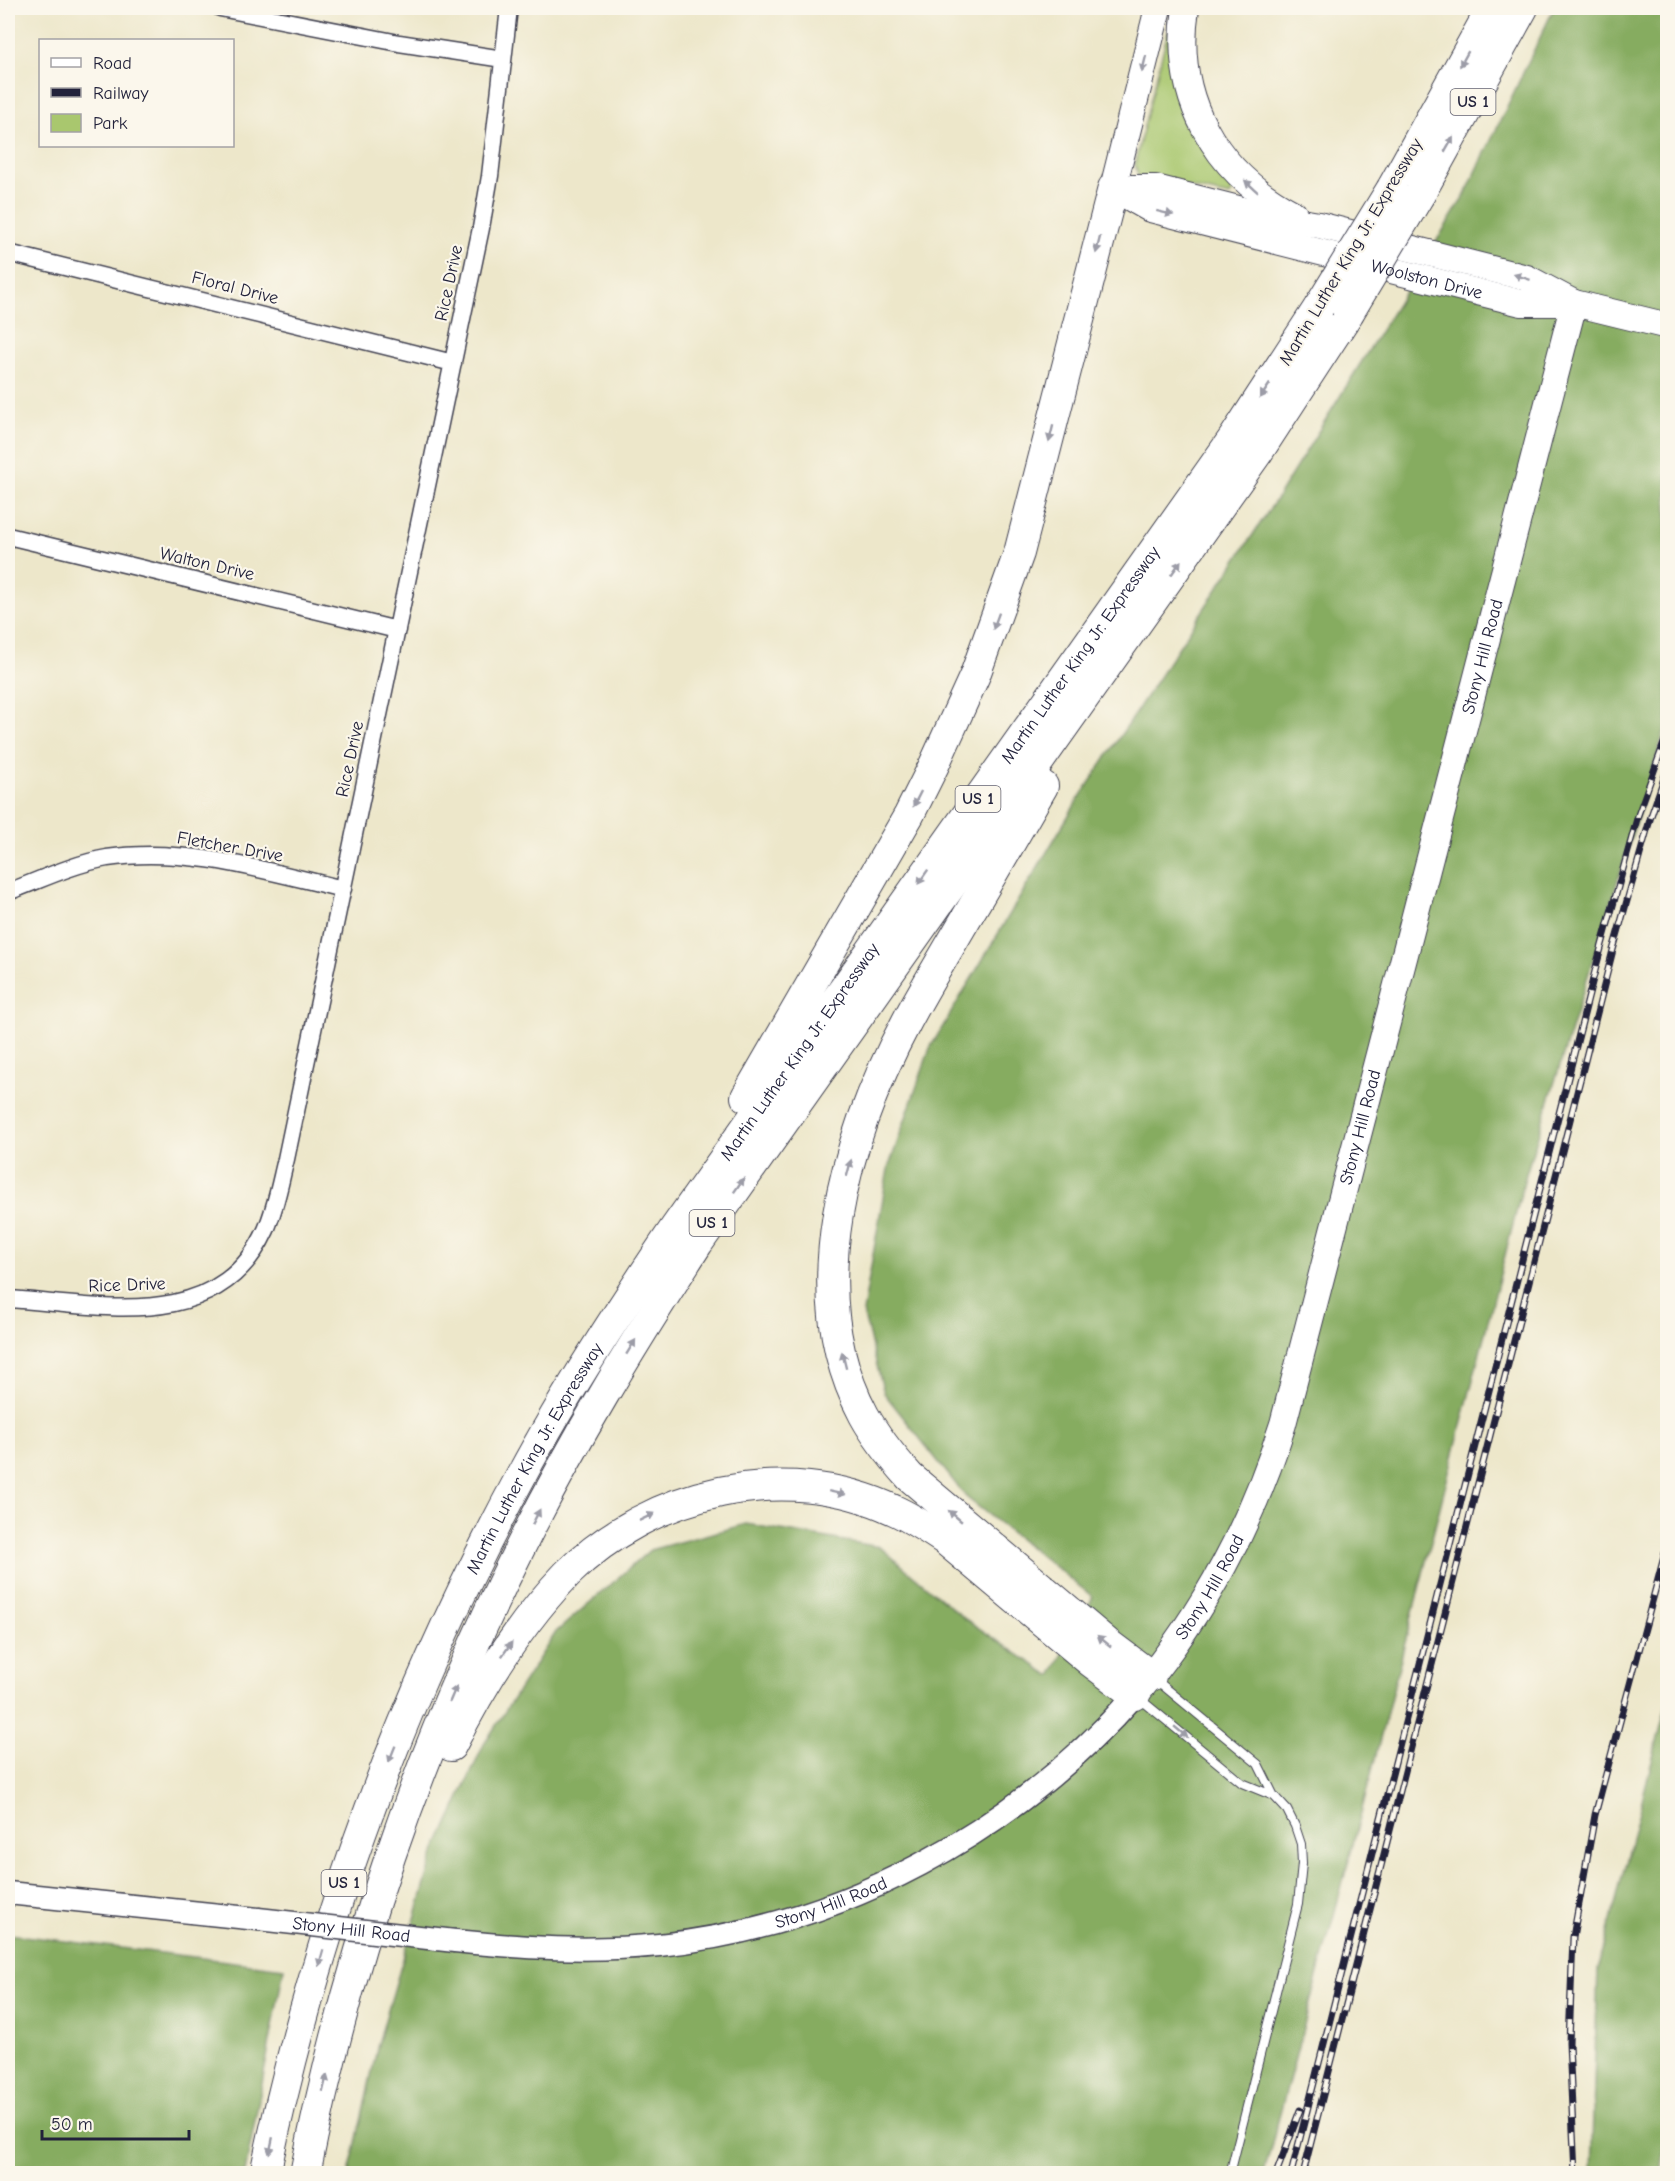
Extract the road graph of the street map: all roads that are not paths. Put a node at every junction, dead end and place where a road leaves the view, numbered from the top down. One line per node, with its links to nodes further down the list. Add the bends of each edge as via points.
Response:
1 (220, 8): 7 (street, via 399,43)
2 (509, 8): 7 (street, Rice Drive)
3 (1158, 8): 8 (main road, one-way to 8)
4 (1186, 8): 9 (main road, Woolston Drive, one-way to 4, via 1253,189 1210,138 1188,84 1182,46)
5 (1492, 8): 19 (highway, Martin Luther King Jr. Expressway / US 1, one-way to 19, bridge, via 1392,188 1235,436)
6 (1523, 8): 15 (highway, Martin Luther King Jr. Expressway / US 1, one-way to 6, bridge, via 1258,452 1348,314)
7 (504, 58): 13 (street, Rice Drive, via 490,176)
8 (1113, 188): 9 (main road, Woolston Drive, via 1156,188); 11 (main road, Woolston Drive, one-way to 11, via 1150,209 1510,301); 19 (highway, one-way to 19, via 1019,553 966,697 883,862)
9 (1319, 225): 11 (main road, Woolston Drive, one-way to 9, via 1527,278)
10 (8, 253): 13 (street, Floral Drive)
11 (1574, 303): 12 (main road, Woolston Drive); 21 (main road, Stony Hill Road, via 1280,1434 1226,1565 1189,1625)
12 (1668, 326)
13 (453, 363): 16 (street, Rice Drive)
14 (8, 537): 16 (street, Walton Drive)
15 (1142, 615): 21 (highway, one-way to 15, via 1107,1643 930,1496 894,1459 864,1415 853,1389 838,1336 832,1278 843,1190 891,1054); 23 (highway, Martin Luther King Jr. Expressway / US 1, one-way to 15, via 429,1751 487,1617 550,1490 620,1365 698,1243)
16 (397, 630): 17 (street, Rice Drive)
17 (342, 889): 18 (street, Fletcher Drive, via 198,858 136,855 69,868); 20 (street, Rice Drive, via 275,1205 254,1252 226,1282 185,1301 156,1306 88,1306)
18 (8, 892)
19 (634, 1288): 25 (highway, Martin Luther King Jr. Expressway / US 1, one-way to 25, via 522,1474 425,1672 371,1807 334,1914 285,2083)
20 (8, 1299)
21 (1143, 1686): 22 (lane, one-way to 22, via 1242,1783); 22 (lane, via 1258,1764); 23 (highway, one-way to 21, via 486,1679 528,1620 568,1573 615,1535 694,1497 724,1490 790,1486 845,1494 893,1509 945,1540 1091,1662); 24 (street, Stony Hill Road, bridge, via 1108,1727 1048,1781 946,1851 867,1890 743,1931 660,1945 559,1949)
22 (1274, 1796): 27 (lane, via 1287,1810 1298,1835 1301,1883 1292,1933)
23 (381, 1886): 26 (highway, Martin Luther King Jr. Expressway / US 1, one-way to 23, via 341,2022)
24 (8, 1893)
25 (265, 2174)
26 (305, 2174)
27 (1230, 2174)

